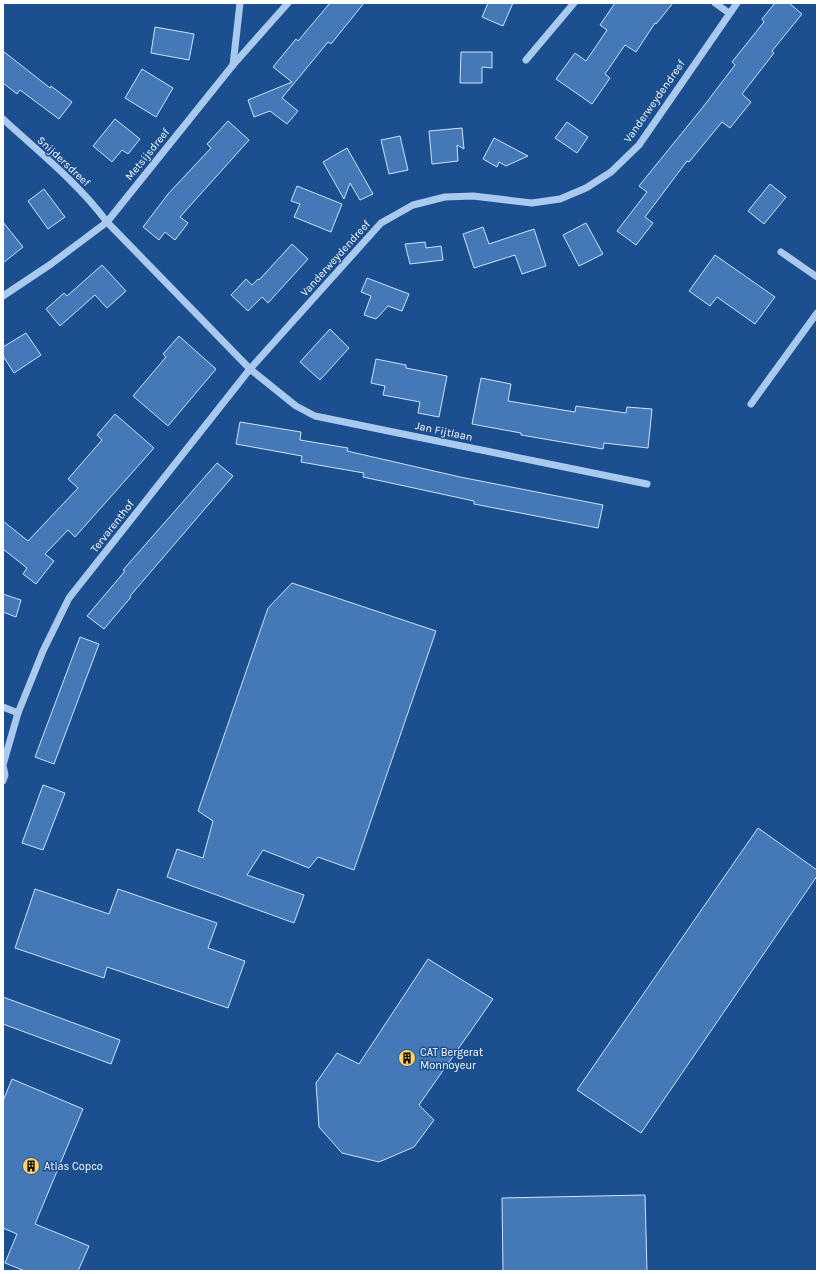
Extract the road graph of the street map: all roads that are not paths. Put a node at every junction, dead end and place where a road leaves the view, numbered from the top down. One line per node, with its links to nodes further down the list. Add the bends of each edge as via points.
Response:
1 (240, 3): 8 (street)
2 (288, 3): 8 (street, Metsijsdreef)
3 (574, 3): 7 (street)
4 (715, 3): 6 (street)
5 (736, 3): 6 (street, Vanderweydendreef)
6 (729, 13): 15 (street, Vanderweydendreef, via 639,145 612,172 586,188 560,199 532,203 473,196 445,197 413,205 381,223)
7 (526, 60)
8 (233, 65): 10 (street, Metsijsdreef)
9 (3, 119): 10 (street, Snijdersdreef, via 76,185)
10 (107, 222): 13 (street, Metsijsdreef); 15 (street)
11 (782, 252): 12 (street)
12 (817, 277)
13 (3, 296)
14 (817, 313): 16 (street)
15 (250, 369): 17 (street, Jan Fijtlaan, via 296,406 315,416); 19 (street, Tervarenthof, via 69,598 43,651)
16 (751, 404)
17 (647, 484)
18 (3, 707): 19 (street)
19 (18, 713): 20 (street, Tervarenthof, via 3,765)
20 (3, 781)

